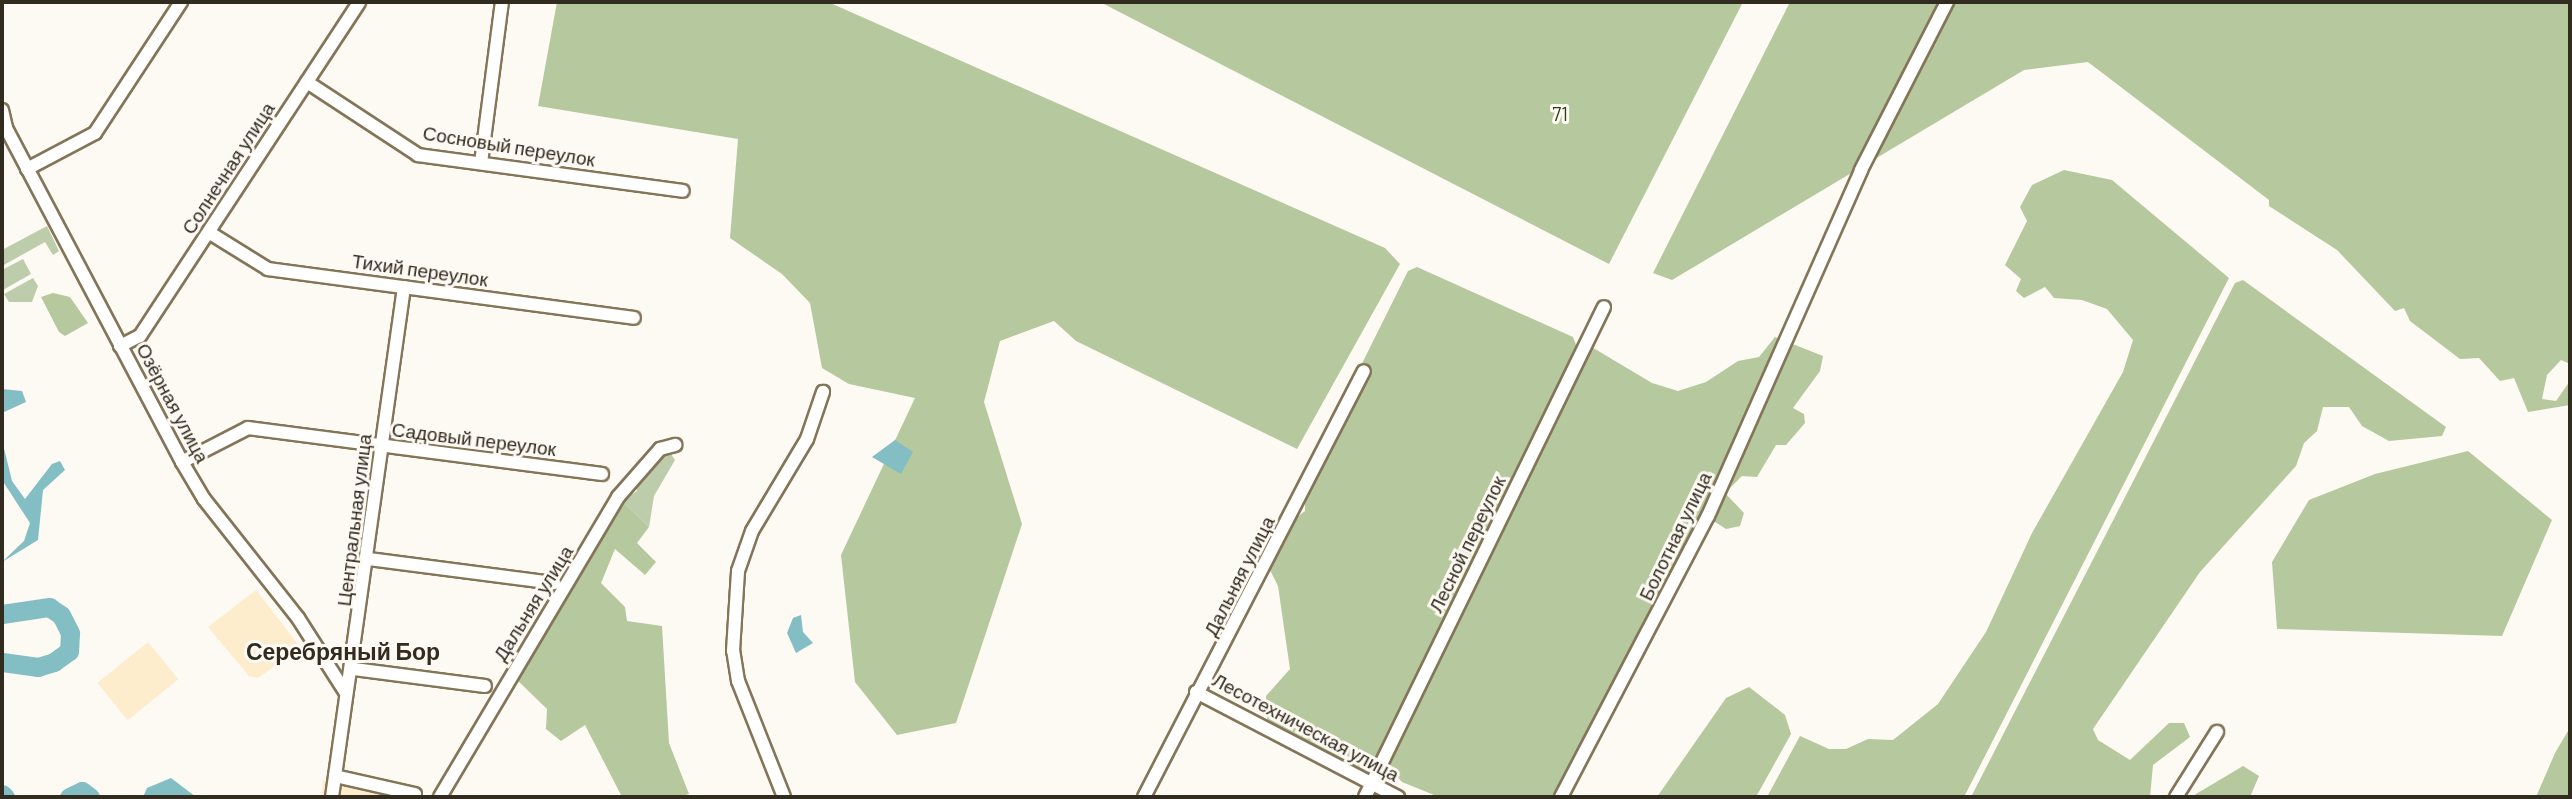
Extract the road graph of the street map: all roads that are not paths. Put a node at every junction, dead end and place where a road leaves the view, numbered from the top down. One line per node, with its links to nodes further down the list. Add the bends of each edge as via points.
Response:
1 (181, 2): 8 (street, via 95,133)
2 (359, 2): 5 (street, Солнечная улица)
3 (502, 2): 7 (street)
4 (1947, 2): 37 (street, Болотная улица, via 1861,170 1708,516)
5 (307, 82): 7 (street, Сосновый переулок, via 418,155); 10 (street, Солнечная улица)
6 (2, 110): 8 (street, Озёрная улица)
7 (481, 163): 9 (street, Сосновый переулок)
8 (27, 169): 14 (street, Озёрная улица)
9 (683, 191)
10 (210, 233): 11 (street, Тихий переулок, via 268,269); 14 (street, Солнечная улица, via 140,335)
11 (404, 287): 13 (street, Тихий переулок); 18 (street, Центральная улица)
12 (1604, 307): 29 (street, Лесной переулок)
13 (634, 318)
14 (120, 346): 19 (street, Озёрная улица)
15 (1364, 371): 25 (street, Дальняя улица, via 1225,647)
16 (823, 392): 33 (street, via 807,439 752,531 738,570 733,651 738,681)
17 (675, 445): 32 (street, Дальняя улица, via 660,449 618,497)
18 (382, 446): 19 (street, Садовый переулок, via 248,428); 20 (street, Садовый переулок); 21 (street, Центральная улица)
19 (182, 462): 26 (street, Озёрная улица, via 204,499 298,618)
20 (602, 474)
21 (369, 559): 22 (street); 23 (street, Центральная улица)
22 (554, 583)
23 (354, 669): 24 (street); 26 (street, Центральная улица)
24 (485, 686)
25 (1196, 692): 29 (street, Лесотехническая улица); 34 (street, Дальняя улица)
26 (346, 693): 28 (street, Центральная улица)
27 (2217, 732): 38 (street)
28 (335, 776): 30 (street); 31 (street, Центральная улица)
29 (1372, 783): 35 (street, Лесной переулок); 36 (street, Лесотехническая улица)
30 (415, 793)
31 (332, 797)
32 (440, 797)
33 (784, 797)
34 (1144, 797)
35 (1365, 797)
36 (1398, 797)
37 (1561, 797)
38 (2176, 797)

